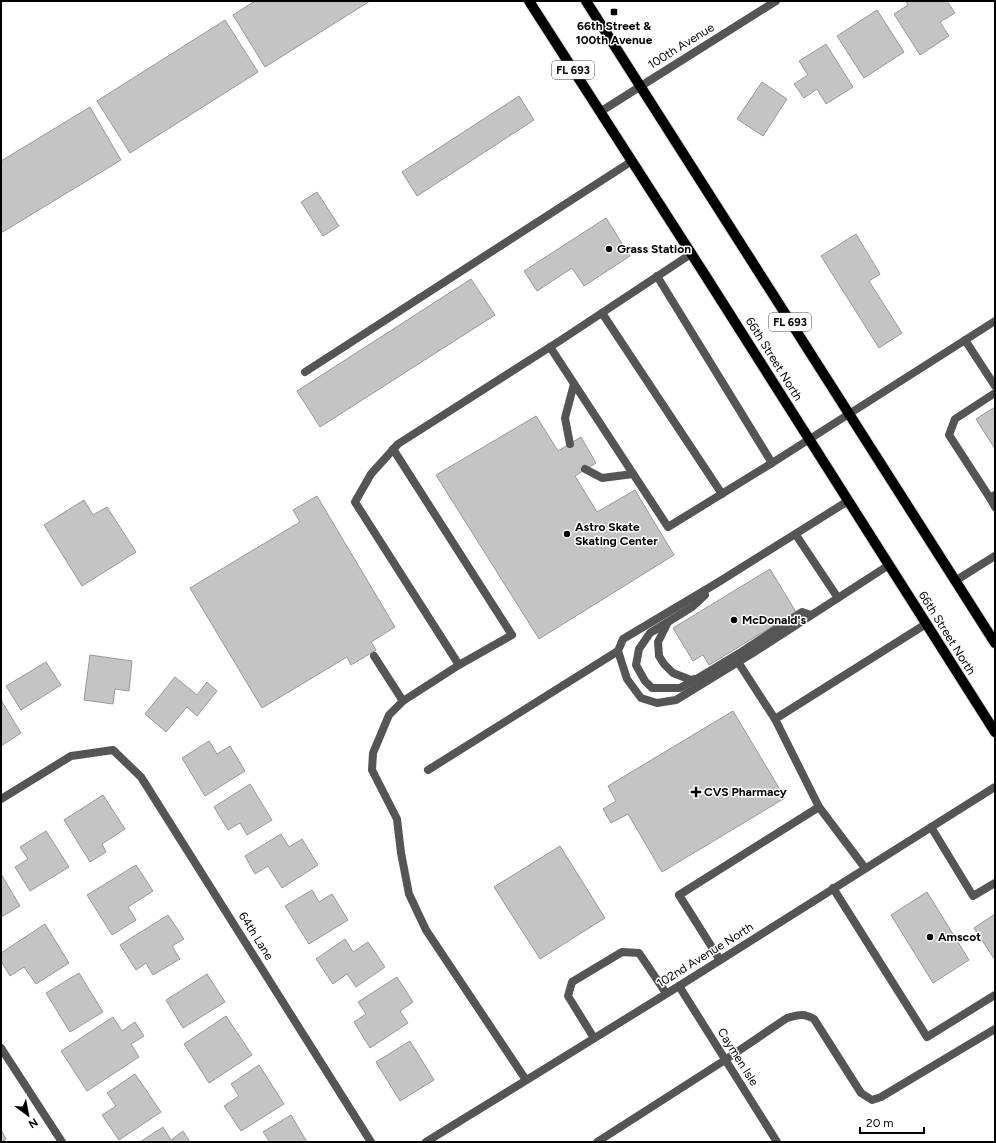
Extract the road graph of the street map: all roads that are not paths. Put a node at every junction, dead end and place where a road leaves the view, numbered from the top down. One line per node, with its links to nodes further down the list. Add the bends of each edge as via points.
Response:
1 (529, 1): 5 (main road, 66th Street North / FL 693)
2 (586, 1): 4 (main road, FL 693)
3 (776, 1): 4 (street, 100th Avenue)
4 (640, 86): 5 (street, 100th Avenue); 17 (main road, FL 693)
5 (600, 112): 6 (main road, 66th Street North / FL 693)
6 (632, 161): 7 (main road, 66th Street North / FL 693); 13 (street)
7 (691, 254): 8 (street); 18 (main road, 66th Street North / FL 693)
8 (657, 276): 9 (street); 21 (street)
9 (602, 313): 12 (street); 24 (street)
10 (995, 321): 11 (street)
11 (965, 340): 15 (street); 17 (street)
12 (550, 347): 14 (street); 20 (street)
13 (305, 372)
14 (574, 384): 19 (street, via 565,418); 23 (street)
15 (995, 386)
16 (995, 393): 25 (street, via 955,419 949,435)
17 (848, 414): 18 (street); 31 (main road, FL 693)
18 (809, 439): 21 (street); 26 (main road, 66th Street North / FL 693)
19 (570, 444)
20 (393, 449): 41 (street, via 371,474 355,502); 41 (street, via 512,635)
21 (772, 463): 24 (street)
22 (585, 469): 23 (street, via 602,478)
23 (633, 474): 24 (street, via 668,527)
24 (722, 494)
25 (992, 497): 27 (street)
26 (848, 501): 28 (street); 30 (main road, 66th Street North / FL 693)
27 (995, 507)
28 (796, 534): 32 (street); 33 (street)
29 (995, 556): 31 (street)
30 (889, 565): 33 (street); 36 (main road, 66th Street North / FL 693)
31 (955, 581): 37 (main road, FL 693)
32 (717, 583): 35 (street, via 692,607); 38 (street, via 623,639)
33 (838, 598): 34 (street)
34 (811, 616): 40 (street); 42 (street, via 802,612)
35 (667, 623): 42 (street, via 658,642 659,656 673,673 691,680); 42 (street, via 650,633 639,649 636,665 645,681 652,688 680,688)
36 (926, 624): 44 (street); 45 (main road, 66th Street North / FL 693)
37 (995, 643)
38 (618, 651): 40 (street, via 626,678 641,698 657,703 676,700); 46 (street)
39 (374, 656): 43 (street)
40 (738, 662): 44 (street)
41 (459, 665): 43 (street)
42 (700, 677)
43 (403, 701): 62 (street, via 390,715 372,753 372,770 397,819 409,894 426,930)
44 (775, 719): 49 (street)
45 (995, 732)
46 (428, 770)
47 (995, 787): 50 (street, 102nd Avenue North)
48 (1, 799): 64 (street, 64th Lane, via 71,756 113,750 141,777)
49 (819, 807): 51 (street); 54 (street, via 679,895)
50 (931, 827): 51 (street, 102nd Avenue North); 52 (street, via 974,896)
51 (865, 868): 53 (street, 102nd Avenue North)
52 (995, 883)
53 (833, 888): 54 (street, 102nd Avenue North); 57 (street, via 927,1037)
54 (720, 960): 55 (street, 102nd Avenue North)
55 (679, 986): 56 (street, 102nd Avenue North); 61 (street, Caymen Isle)
56 (666, 993): 59 (street, 102nd Avenue North); 59 (street, via 639,953 622,952 572,982 568,996)
57 (995, 995)
58 (995, 1029): 61 (street, via 872,1100 861,1093 814,1019 806,1015 787,1018)
59 (594, 1038): 62 (street, 102nd Avenue North)
60 (1, 1048): 63 (street)
61 (725, 1060): 66 (street); 67 (street, Caymen Isle)
62 (526, 1080): 65 (street, 102nd Avenue North)
63 (62, 1142)
64 (371, 1142)
65 (426, 1142)
66 (597, 1142)
67 (777, 1142)

